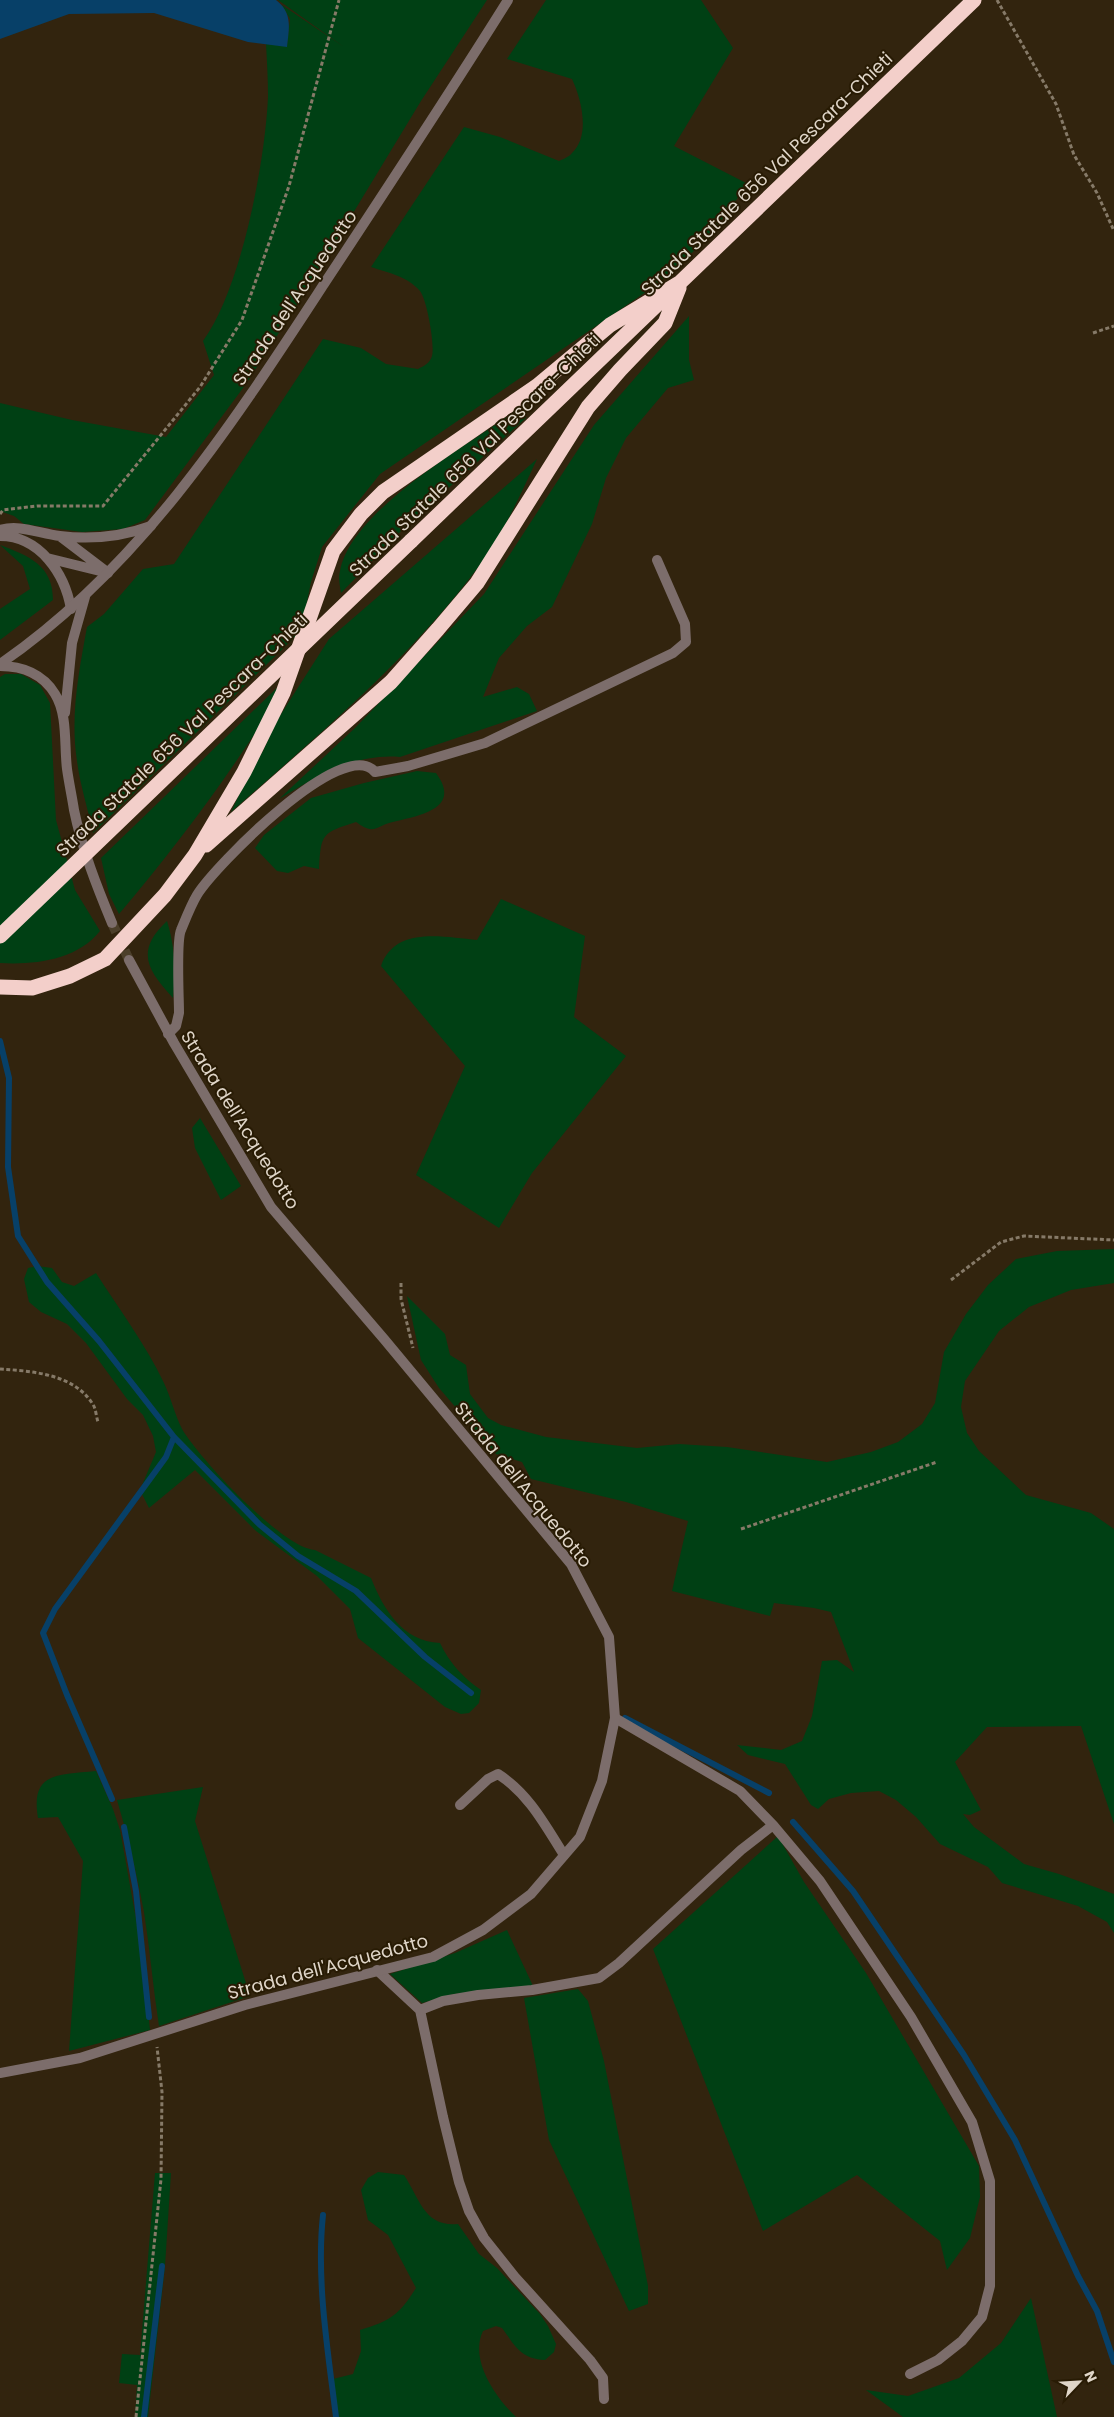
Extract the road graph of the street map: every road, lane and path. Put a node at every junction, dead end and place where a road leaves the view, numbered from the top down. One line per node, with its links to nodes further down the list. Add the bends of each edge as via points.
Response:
1 (339, 0): 9 (path, via 289,186 242,320 200,387 103,506 38,506 3,510)
2 (508, 0): 10 (street, Strada dell'Acquedotto, via 261,380)
3 (974, 0): 6 (highway, Strada Statale 656 Val Pescara-Chieti)
4 (997, 0): 5 (path, via 1056,104 1074,155 1097,193)
5 (1114, 231)
6 (681, 282): 21 (highway, via 665,323 588,407 476,582 432,636 390,682); 21 (highway, via 610,325 537,386 383,492 361,514 333,551 283,693 244,772); 23 (highway, Strada Statale 656 Val Pescara-Chieti, bridge)
7 (1114, 326): 8 (path)
8 (1093, 333)
9 (0, 514)
10 (151, 526): 13 (street, via 128,534 98,538); 16 (street, Strada dell'Acquedotto)
11 (0, 530): 13 (street, via 11,527)
12 (0, 536): 14 (street, via 28,544)
13 (60, 536): 16 (street)
14 (48, 558): 16 (street); 18 (street, via 64,581)
15 (657, 560): 26 (street, via 685,624 686,642 673,653 485,743 408,766 375,772 371,767 357,764 323,779 282,806 244,842 198,894 180,932 179,1013 176,1026)
16 (108, 573): 17 (street, Strada dell'Acquedotto)
17 (85, 597): 18 (street, Strada dell'Acquedotto); 20 (street, Strada dell'Acquedotto, via 72,643)
18 (71, 609): 19 (street, Strada dell'Acquedotto)
19 (0, 665): 20 (street, Strada dell'Acquedotto, via 30,671 44,680 59,702)
20 (64, 727): 22 (street, Strada dell'Acquedotto, via 75,813 97,887)
21 (195, 855): 25 (highway, via 165,895 105,960 32,988)
22 (112, 923)
23 (0, 936)
24 (129, 960): 26 (street, Strada dell'Acquedotto)
25 (0, 987)
26 (168, 1034): 30 (street, Strada dell'Acquedotto, via 271,1207)
27 (1114, 1240): 28 (path, via 1024,1236 1001,1242)
28 (951, 1280)
29 (401, 1283): 30 (path, via 400,1299 414,1354)
30 (407, 1367): 35 (street, Strada dell'Acquedotto, via 570,1564 609,1637)
31 (0, 1369): 32 (path, via 28,1371 74,1386 94,1405)
32 (98, 1422)
33 (937, 1462): 34 (path)
34 (741, 1529)
35 (615, 1718): 37 (street, via 740,1791); 38 (street, Strada dell'Acquedotto, via 602,1781 580,1837)
36 (460, 1804): 38 (street, via 498,1774 531,1803)
37 (773, 1825): 40 (street, via 599,1978 443,2001); 43 (street, via 820,1881 911,2018 972,2122 990,2181 990,2286 982,2317 962,2341 938,2360)
38 (564, 1855): 39 (street, Strada dell'Acquedotto, via 531,1894 483,1930 433,1957)
39 (377, 1970): 40 (street); 41 (street, Strada dell'Acquedotto, via 245,2005)
40 (420, 2010): 44 (street, via 450,2145 469,2211 484,2238 603,2378)
41 (154, 2034): 42 (street, Strada dell'Acquedotto, via 80,2058); 45 (path, via 162,2092 161,2179)
42 (0, 2073)
43 (910, 2374)
44 (604, 2399)
45 (136, 2417)

